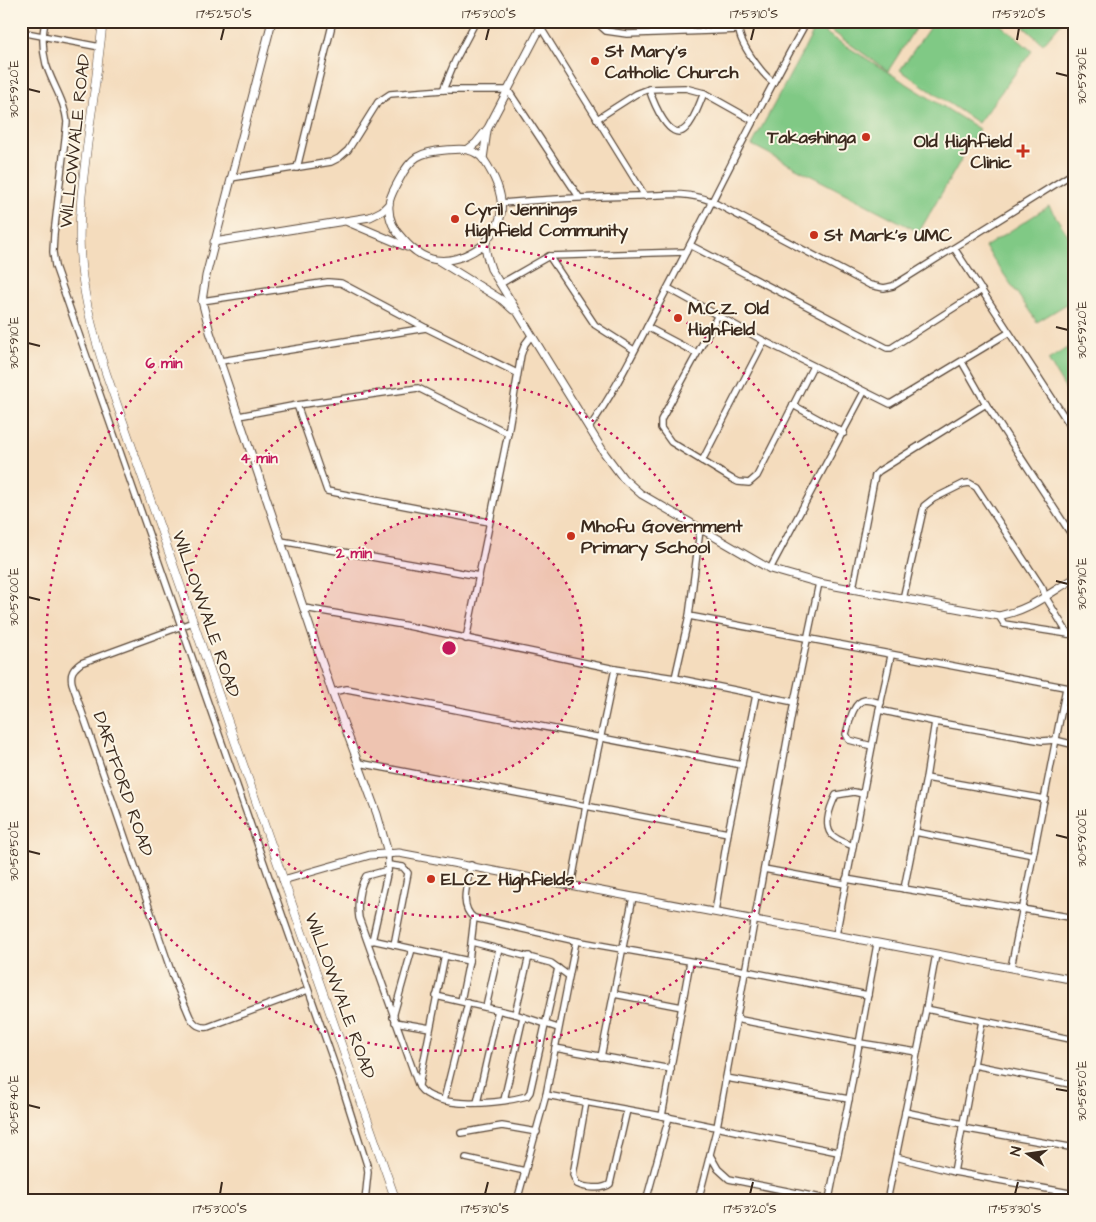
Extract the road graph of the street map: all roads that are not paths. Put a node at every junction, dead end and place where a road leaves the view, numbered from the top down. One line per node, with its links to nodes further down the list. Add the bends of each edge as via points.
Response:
1 (45, 21): 12 (street)
2 (103, 21): 13 (main road, WILLOWVALE ROAD)
3 (272, 21): 26 (street)
4 (333, 21): 24 (street)
5 (476, 21): 16 (street)
6 (595, 21): 10 (street, via 606,31 627,34)
7 (741, 21): 10 (street)
8 (807, 21): 14 (street)
9 (542, 25): 17 (street); 19 (street)
10 (739, 30): 14 (street, via 764,76)
11 (21, 32): 12 (street)
12 (42, 36): 13 (street); 83 (street, via 46,65 67,122 54,234 55,266)
13 (100, 47): 82 (main road, WILLOWVALE ROAD, via 82,187 80,252 83,286 96,344)
14 (773, 82): 20 (street)
15 (649, 89): 18 (street, via 685,88); 18 (street, via 667,125 678,132 690,123); 19 (street)
16 (443, 90): 17 (street); 24 (street, via 384,97 339,158)
17 (508, 90): 21 (street); 28 (street)
18 (704, 93): 20 (street)
19 (597, 119): 27 (street)
20 (754, 121): 29 (street)
21 (488, 128): 22 (street); 23 (street)
22 (468, 149): 23 (street); 31 (street, via 428,152 415,157)
23 (483, 159): 30 (street, via 500,192)
24 (297, 168): 26 (street)
25 (1075, 172): 37 (street)
26 (230, 178): 33 (street)
27 (645, 196): 28 (street); 29 (street, via 684,194)
28 (579, 197): 30 (street)
29 (711, 201): 35 (street); 37 (street, via 870,286 893,286)
30 (502, 203): 34 (street, via 498,225)
31 (389, 204): 32 (street, via 376,214); 36 (street, via 391,221)
32 (344, 222): 33 (street); 36 (street)
33 (214, 242): 44 (street)
34 (486, 243): 40 (street, via 472,254); 41 (street, via 489,264)
35 (690, 245): 38 (street); 43 (street, via 887,348)
36 (410, 248): 40 (street, via 422,257)
37 (954, 248): 43 (street)
38 (686, 252): 39 (street); 42 (street)
39 (549, 256): 41 (street); 52 (street, via 595,325)
40 (439, 261): 45 (street)
41 (500, 284): 45 (street)
42 (668, 288): 46 (street); 47 (street)
43 (982, 290): 49 (street)
44 (202, 301): 48 (street, via 334,282 348,286); 54 (street)
45 (517, 313): 50 (street)
46 (718, 315): 51 (street); 53 (street)
47 (647, 327): 52 (street); 53 (street)
48 (426, 328): 54 (street); 57 (street)
49 (1008, 333): 55 (street); 66 (street)
50 (531, 336): 57 (street, via 525,344); 63 (street)
51 (764, 340): 56 (street); 67 (street)
52 (634, 350): 63 (street)
53 (696, 353): 67 (street, via 661,420 661,428 671,442)
54 (221, 361): 62 (street)
55 (962, 362): 58 (street, via 892,404); 59 (street)
56 (814, 366): 58 (street); 60 (street)
57 (517, 373): 64 (street)
58 (864, 392): 65 (street)
59 (986, 404): 70 (street); 76 (street, via 875,475)
60 (793, 405): 65 (street); 67 (street, via 757,476 749,483 738,482)
61 (297, 406): 62 (street); 64 (street, via 418,388); 68 (street, via 327,491)
62 (239, 416): 71 (street)
63 (589, 428): 69 (street, via 631,487)
64 (508, 433): 68 (street)
65 (844, 433): 72 (street)
66 (1075, 434)
67 (702, 461)
68 (489, 522): 73 (street)
69 (700, 530): 72 (street); 80 (street)
70 (1075, 540)
71 (281, 541): 73 (street); 79 (street)
72 (770, 569): 75 (street)
73 (479, 576): 86 (street)
74 (1075, 578): 77 (street)
75 (819, 583): 76 (street); 85 (street)
76 (853, 588): 78 (street)
77 (1045, 596): 78 (street, via 1043,588 976,487 966,484 924,506); 81 (street, via 1022,610); 84 (street)
78 (903, 599): 81 (street)
79 (304, 608): 86 (street); 92 (street)
80 (689, 616): 85 (street); 89 (street)
81 (999, 616): 84 (street, via 1004,624)
82 (193, 622): 83 (street, DARTFORD ROAD); 116 (main road, WILLOWVALE ROAD)
83 (182, 627): 145 (street); 145 (street, DARTFORD ROAD, via 92,658 74,668 71,678 173,977 190,1018 198,1026 208,1028)
84 (1072, 635)
85 (807, 638): 87 (street); 94 (street)
86 (466, 639): 88 (street)
87 (892, 656): 90 (street); 95 (street)
88 (615, 669): 89 (street); 98 (street)
89 (675, 678): 93 (street)
90 (1066, 688): 91 (street); 99 (street)
91 (1075, 689)
92 (332, 692): 98 (street, via 347,690); 102 (street)
93 (756, 695): 94 (street); 103 (street)
94 (794, 702): 115 (street)
95 (881, 702): 96 (street); 101 (street, via 859,702 846,734 849,740)
96 (879, 710): 97 (street); 101 (street)
97 (935, 722): 99 (street, via 1042,741); 104 (street)
98 (600, 738): 103 (street); 107 (street)
99 (1055, 740): 100 (street); 106 (street)
100 (1075, 745)
101 (872, 746): 105 (street)
102 (359, 763): 107 (street); 111 (street)
103 (742, 765): 109 (street)
104 (926, 778): 106 (street); 108 (street)
105 (863, 794): 110 (street); 110 (street, via 836,795 828,815 831,834)
106 (1045, 799): 112 (street)
107 (586, 806): 109 (street); 118 (street)
108 (914, 832): 112 (street); 119 (street)
109 (728, 833): 122 (street)
110 (853, 846): 117 (street)
111 (388, 853): 113 (street); 114 (street); 116 (street, via 333,864)
112 (1033, 855): 121 (street)
113 (471, 865): 118 (street); 123 (street, via 464,904)
114 (389, 867): 127 (street); 127 (street, via 366,876 361,883 357,903 359,918); 131 (street, via 405,868 408,873)
115 (764, 869): 117 (street); 125 (street)
116 (283, 880): 197 (main road, WILLOWVALE ROAD)
117 (846, 882): 119 (street); 126 (street)
118 (571, 886): 120 (street)
119 (904, 889): 121 (street)
120 (633, 897): 122 (street); 132 (street)
121 (1023, 908): 124 (street); 141 (street)
122 (715, 912): 125 (street)
123 (474, 918): 128 (street); 129 (street)
124 (1075, 918)
125 (754, 920): 126 (street); 142 (street)
126 (836, 935): 130 (street)
127 (370, 940): 131 (street); 158 (street)
128 (576, 941): 132 (street); 143 (street)
129 (472, 942): 134 (street); 138 (street)
130 (877, 944): 135 (street); 147 (street)
131 (394, 945): 133 (street)
132 (624, 948): 139 (street); 146 (street)
133 (412, 949): 136 (street); 158 (street)
134 (499, 949): 137 (street); 151 (street)
135 (936, 954): 141 (street); 153 (street)
136 (445, 955): 138 (street); 148 (street)
137 (529, 956): 140 (street); 155 (street)
138 (470, 961): 149 (street)
139 (690, 962): 142 (street); 152 (street)
140 (558, 968): 143 (street); 160 (street)
141 (1011, 968): 144 (street)
142 (746, 971): 147 (street); 157 (street)
143 (569, 976): 162 (street)
144 (1075, 980)
145 (308, 990): 196 (street, via 368,1165)
146 (614, 994): 152 (street); 167 (street)
147 (868, 995): 164 (street)
148 (436, 996): 149 (street); 161 (street)
149 (461, 1001): 150 (street)
150 (468, 1003): 151 (street); 175 (street)
151 (486, 1007): 154 (street)
152 (682, 1007): 169 (street)
153 (926, 1009): 159 (street); 166 (street)
154 (498, 1010): 155 (street); 178 (street)
155 (515, 1014): 156 (street)
156 (523, 1016): 160 (street); 176 (street)
157 (736, 1018): 164 (street); 170 (street)
158 (394, 1019): 161 (street); 172 (street)
159 (982, 1021): 163 (street); 168 (street)
160 (546, 1023): 162 (street); 176 (street, via 529,1094)
161 (430, 1028): 172 (street)
162 (558, 1028): 165 (street)
163 (1075, 1040)
164 (860, 1043): 166 (street); 174 (street)
165 (555, 1048): 167 (street); 173 (street)
166 (917, 1052): 180 (street)
167 (601, 1057): 169 (street)
168 (974, 1065): 171 (street); 183 (street)
169 (671, 1069): 181 (street)
170 (726, 1078): 174 (street); 184 (street)
171 (1075, 1085)
172 (419, 1087): 175 (street, via 425,1094)
173 (546, 1095): 177 (street); 185 (street)
174 (849, 1099): 188 (street)
175 (444, 1100): 178 (street)
176 (504, 1100): 178 (street)
177 (586, 1102): 179 (street); 179 (street, via 573,1174 577,1184 583,1186 604,1188 610,1184)
178 (477, 1103)
179 (627, 1110): 181 (street)
180 (905, 1112): 183 (street); 191 (street)
181 (662, 1116): 182 (street)
182 (669, 1118): 184 (street); 199 (street)
183 (963, 1126): 187 (street); 193 (street)
184 (717, 1127): 188 (street); 189 (street)
185 (536, 1132): 186 (street, via 502,1126); 192 (street)
186 (461, 1133)
187 (1075, 1148)
188 (838, 1152): 195 (street)
189 (710, 1155): 195 (street, via 729,1179); 200 (street)
190 (466, 1158): 192 (street)
191 (896, 1158): 193 (street); 202 (street)
192 (525, 1171): 198 (street)
193 (954, 1172): 194 (street)
194 (1075, 1194)
195 (829, 1199): 201 (street)
196 (364, 1201)
197 (396, 1201)
198 (517, 1201)
199 (646, 1201)
200 (698, 1201)
201 (836, 1201)
202 (888, 1201)

